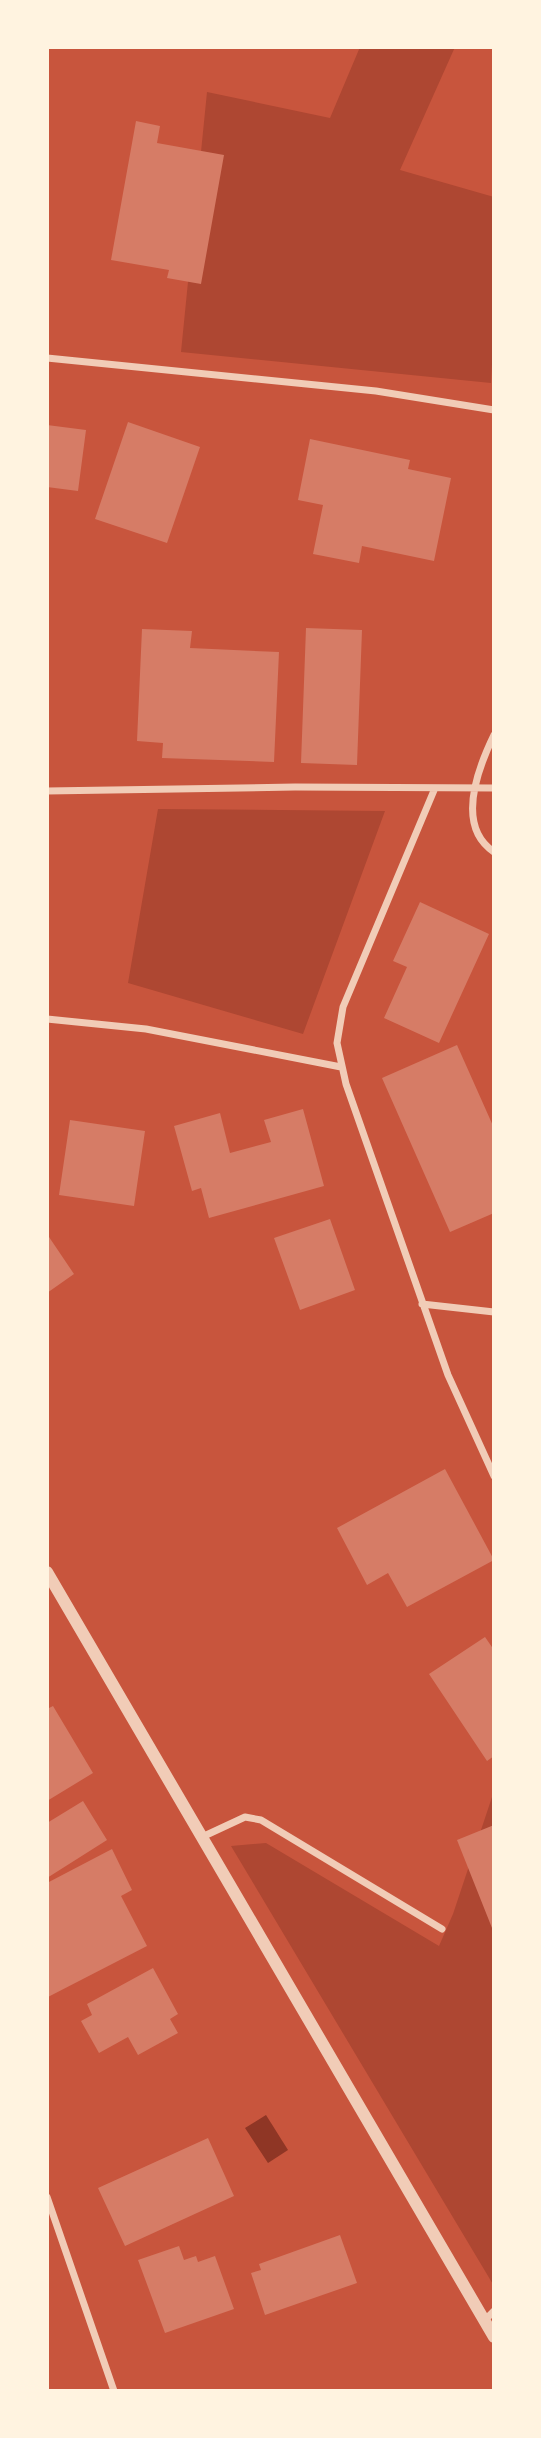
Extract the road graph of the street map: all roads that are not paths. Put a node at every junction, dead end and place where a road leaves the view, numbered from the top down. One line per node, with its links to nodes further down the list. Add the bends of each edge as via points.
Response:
1 (47, 358): 2 (street, via 376,391)
2 (494, 410)
3 (494, 735): 5 (street)
4 (435, 788): 5 (street); 7 (street); 10 (street, via 343,1007 337,1043)
5 (475, 788): 6 (street); 8 (street, via 472,810 476,830)
6 (494, 788)
7 (47, 791)
8 (494, 852)
9 (47, 1019): 10 (street, via 146,1029)
10 (341, 1067): 11 (street)
11 (422, 1304): 12 (street); 13 (street)
12 (494, 1312)
13 (494, 1476)
14 (47, 1572): 15 (street)
15 (202, 1837): 16 (street, via 245,1817 261,1820); 19 (street)
16 (442, 1929)
17 (47, 2197): 21 (street)
18 (494, 2311): 19 (street)
19 (484, 2321): 20 (street)
20 (494, 2337)
21 (114, 2391)

